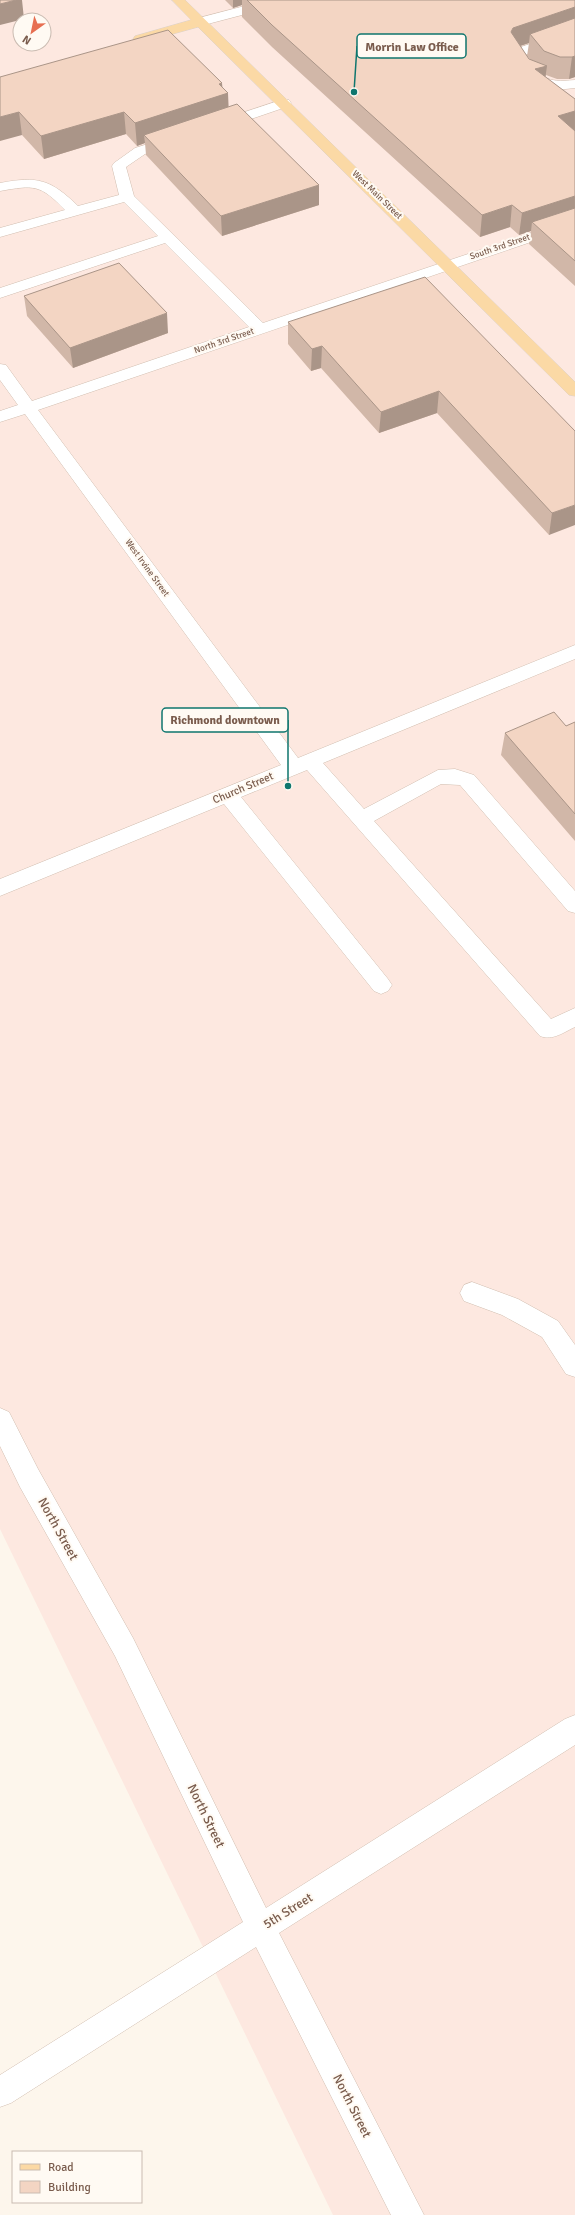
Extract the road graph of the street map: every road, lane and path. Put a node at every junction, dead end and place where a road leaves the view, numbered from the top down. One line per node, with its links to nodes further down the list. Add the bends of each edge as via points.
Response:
1 (178, 0): 3 (main road, West Main Street)
2 (283, 0): 3 (street)
3 (200, 22): 5 (main road); 7 (main road, West Main Street)
4 (575, 33): 6 (street, via 517,53 533,77 556,86)
5 (131, 41)
6 (575, 84)
7 (284, 104): 8 (street); 16 (main road, West Main Street)
8 (205, 130)
9 (190, 134): 11 (street, via 140,151 119,166)
10 (0, 187): 12 (street, via 32,181 52,188)
11 (127, 197): 12 (street); 15 (street)
12 (75, 212): 14 (street)
13 (575, 222): 16 (street, South 3rd Street)
14 (0, 233)
15 (167, 238): 17 (street); 18 (street)
16 (448, 265): 18 (street, North 3rd Street); 20 (main road, West Main Street)
17 (0, 293)
18 (260, 329): 21 (street, North 3rd Street)
19 (0, 369): 21 (street, West Irvine Street)
20 (575, 391)
21 (29, 408): 22 (street, North 3rd Street); 24 (street, West Irvine Street)
22 (0, 417)
23 (575, 652): 24 (street, Church Street)
24 (301, 763): 25 (street, Church Street); 26 (street, West Irvine Street)
25 (228, 795): 27 (street, Church Street); 29 (street)
26 (361, 819): 28 (street, via 438,777 455,776 467,780); 30 (street, West Irvine Street, via 548,1030)
27 (0, 888)
28 (575, 905)
29 (381, 986)
30 (575, 1017)
31 (472, 1293): 32 (street, via 510,1307 550,1329)
32 (575, 1366)
33 (0, 1420): 35 (street, North Street, via 29,1478 124,1647)
34 (575, 1729): 35 (street, 5th Street)
35 (261, 1928): 36 (street, 5th Street); 37 (street, North Street)
36 (0, 2092)
37 (408, 2215)

